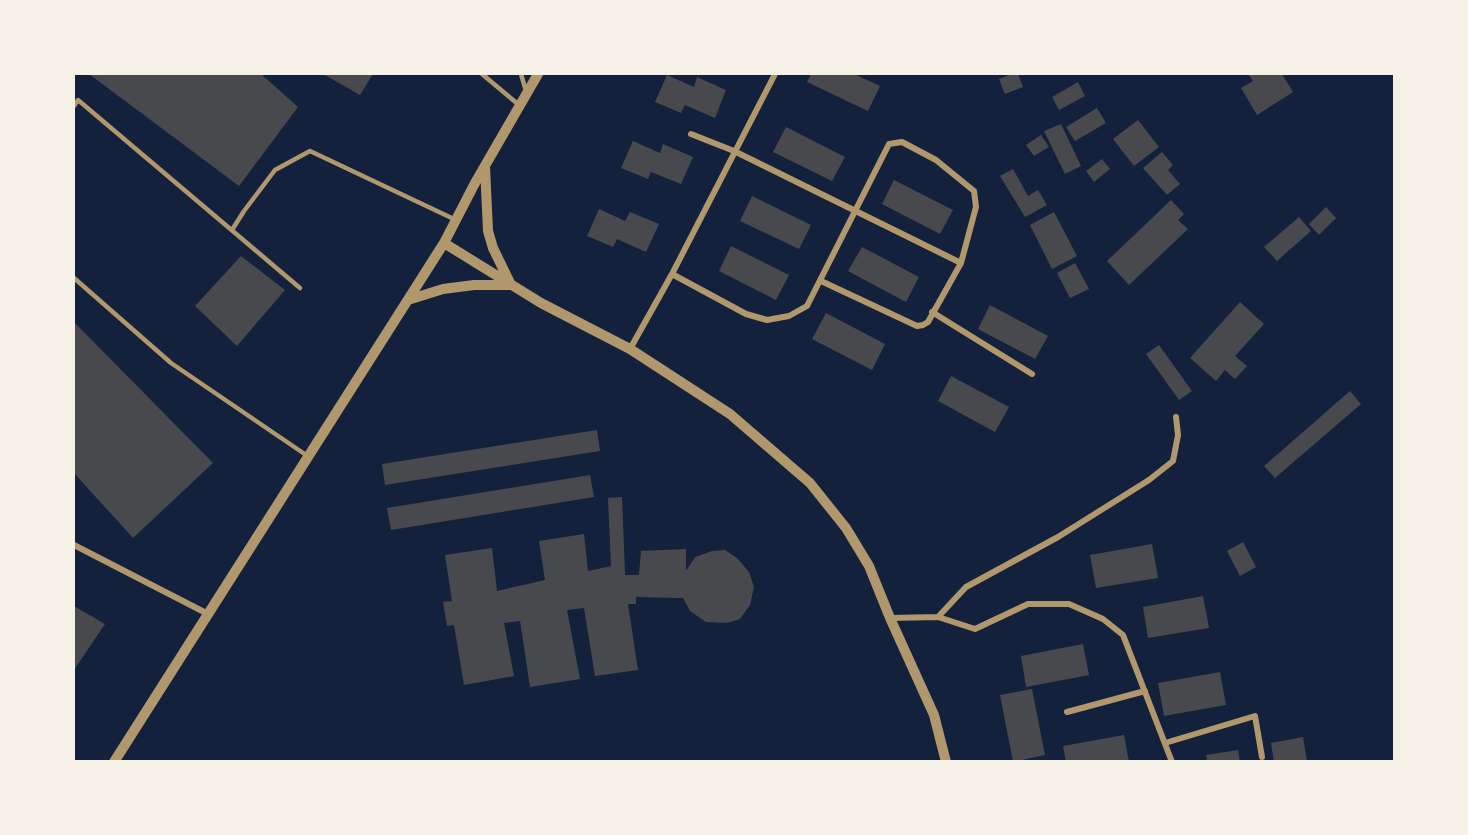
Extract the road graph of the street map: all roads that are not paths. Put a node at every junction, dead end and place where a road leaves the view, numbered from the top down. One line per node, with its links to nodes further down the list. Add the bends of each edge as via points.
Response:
1 (482, 74): 6 (lane)
2 (521, 74): 5 (lane)
3 (538, 74): 5 (street)
4 (775, 74): 9 (street)
5 (526, 92): 6 (street)
6 (519, 105): 10 (street)
7 (74, 106): 13 (lane, via 78,100)
8 (691, 134): 9 (street)
9 (734, 151): 11 (street); 16 (street)
10 (485, 166): 12 (street); 19 (street, via 488,231)
11 (857, 211): 15 (street); 15 (street, via 889,144 903,141 936,160 974,191 976,207); 18 (street)
12 (456, 220): 13 (lane, via 310,151 275,170); 14 (street)
13 (232, 230): 20 (lane)
14 (444, 243): 19 (street); 21 (street)
15 (961, 263): 22 (street)
16 (672, 274): 18 (street, via 746,314 767,320 789,316 807,306); 23 (street)
17 (74, 278): 26 (lane, via 171,363)
18 (821, 281): 22 (street, via 917,326 928,322)
19 (511, 285): 21 (street, via 474,285); 23 (street)
20 (300, 288)
21 (408, 300): 26 (street)
22 (932, 312): 24 (street)
23 (630, 349): 30 (street, via 730,414 810,483 846,528 869,566)
24 (1032, 374)
25 (1176, 417): 29 (street, via 1178,435 1173,461 1165,468 1058,537 966,587)
26 (309, 457): 28 (street)
27 (74, 545): 28 (street)
28 (208, 615): 35 (street)
29 (938, 617): 30 (street); 31 (street, via 975,628 1028,604 1069,604 1103,619 1123,635)
30 (890, 618): 36 (street, via 934,716)
31 (1145, 691): 32 (street); 33 (street)
32 (1067, 712)
33 (1165, 743): 34 (street, via 1255,716); 37 (street)
34 (1262, 757)
35 (114, 762)
36 (946, 762)
37 (1172, 762)

